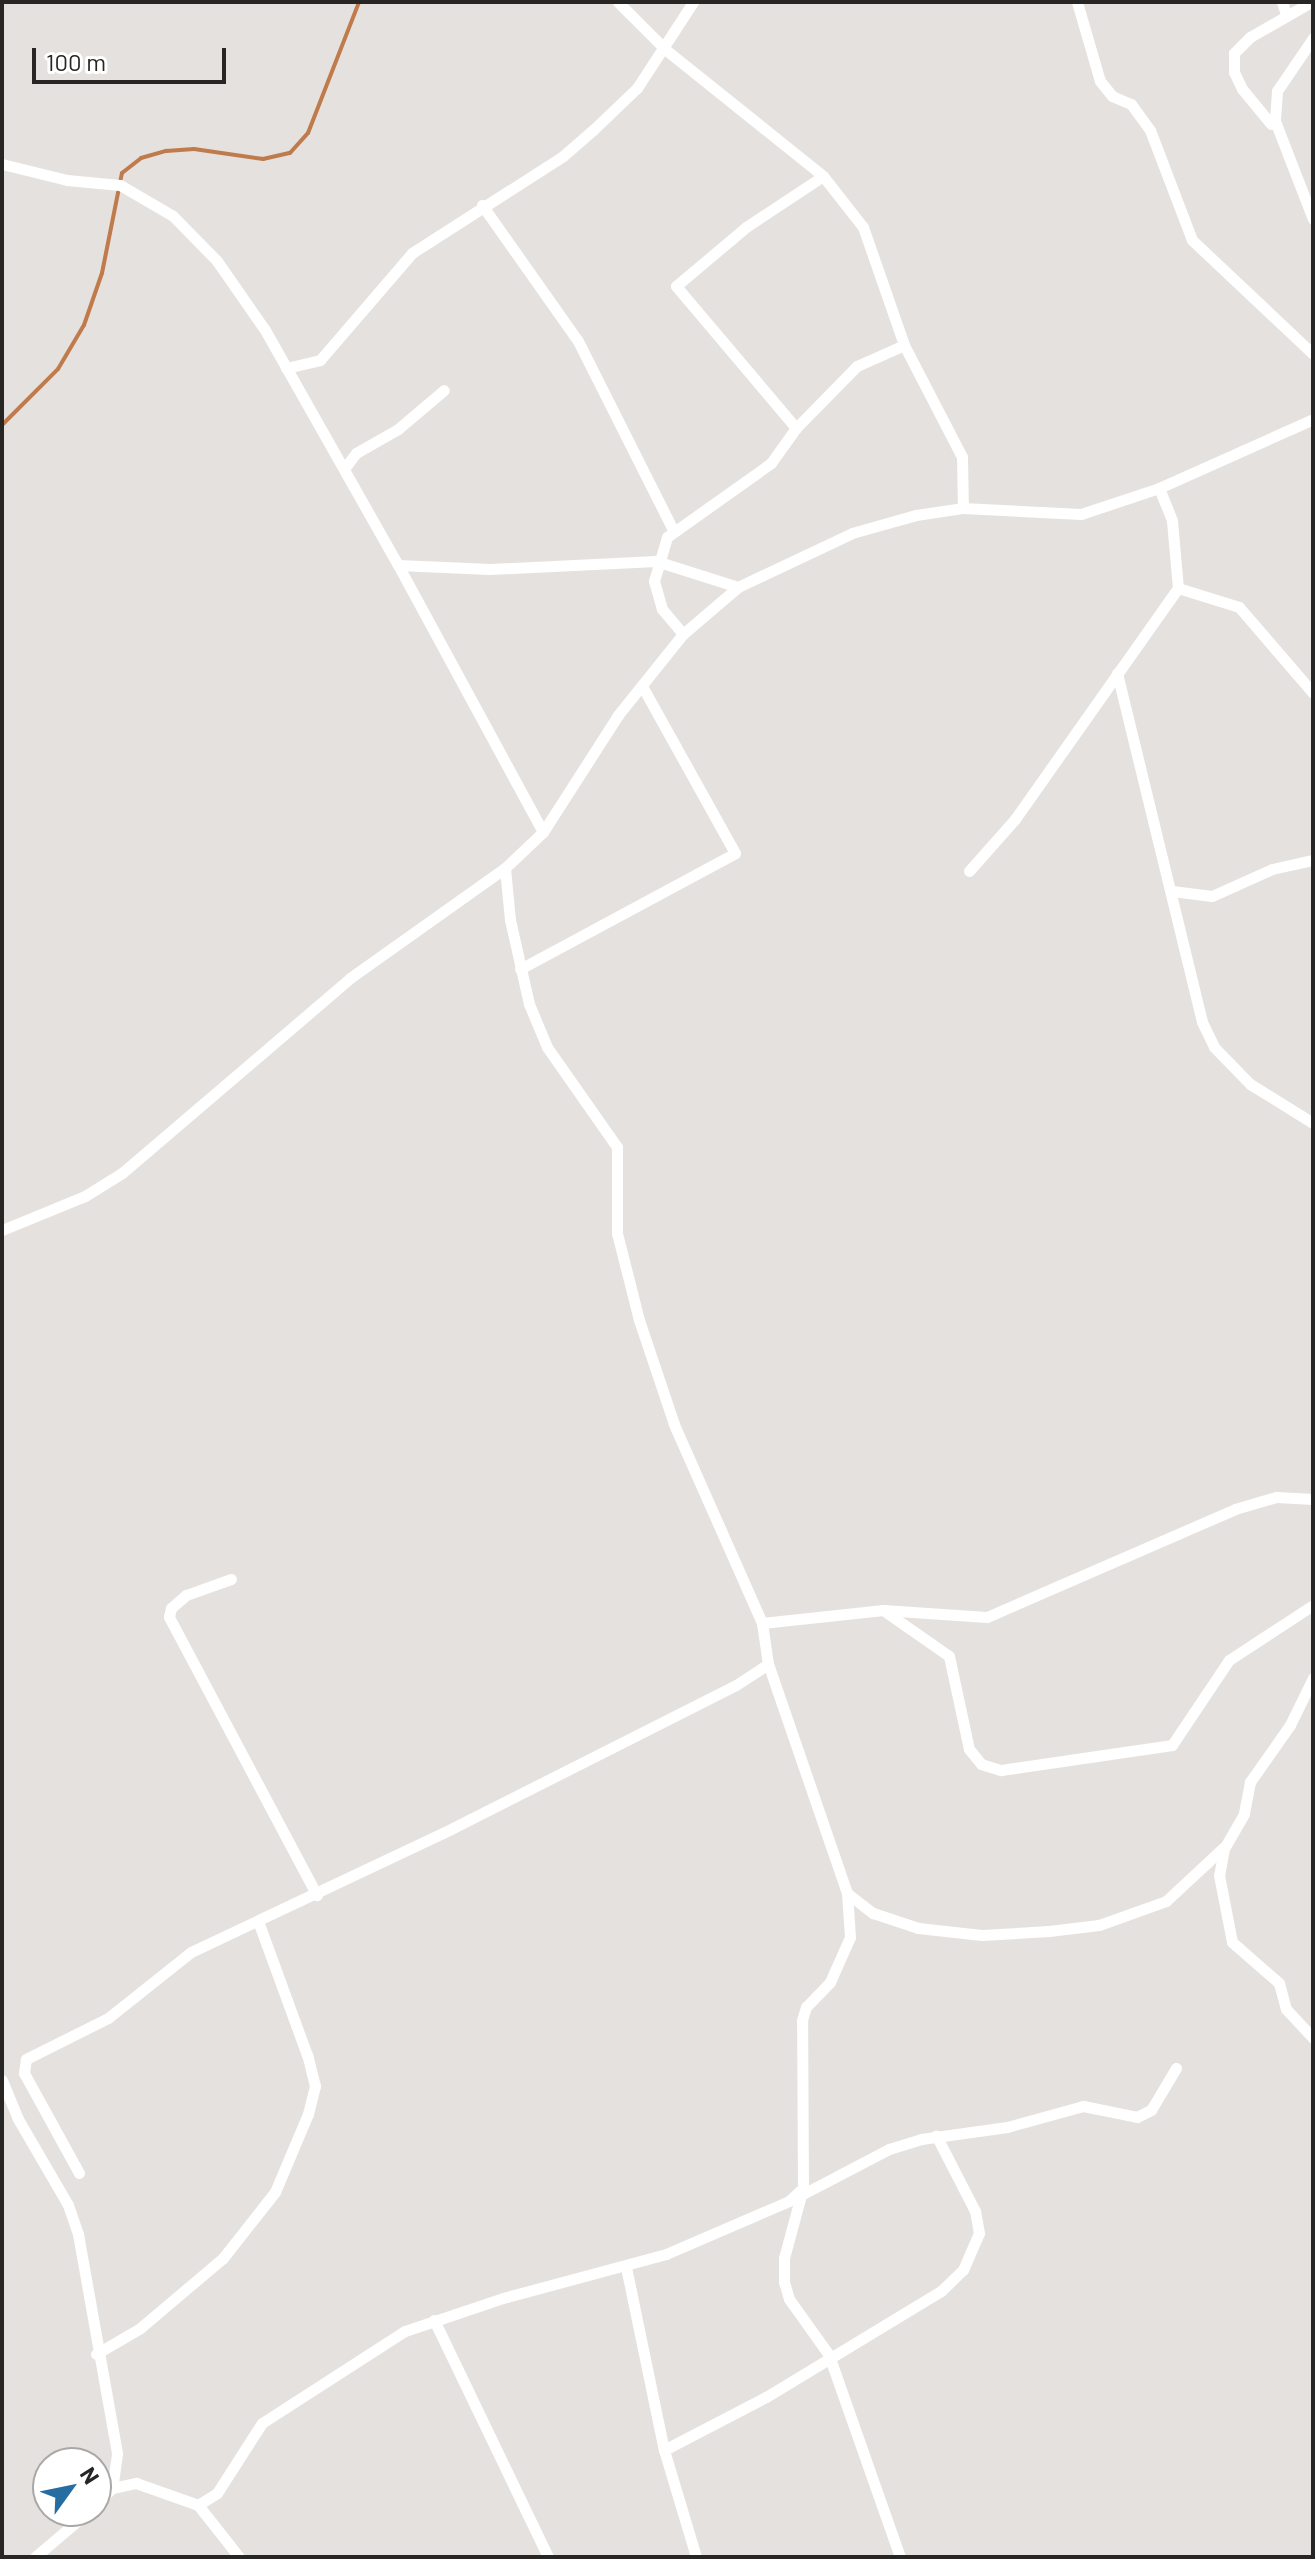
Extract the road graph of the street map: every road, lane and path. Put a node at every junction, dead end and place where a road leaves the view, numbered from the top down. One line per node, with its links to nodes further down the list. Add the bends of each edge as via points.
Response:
1 (618, 2): 7 (street)
2 (693, 2): 7 (street)
3 (1077, 2): 14 (street, via 1100,81 1112,96 1131,104 1150,130 1192,240)
4 (1311, 2): 5 (street)
5 (1284, 8): 8 (street, via 1240,45 1233,59 1242,89)
6 (1313, 38): 12 (street, via 1277,91 1275,121)
7 (666, 50): 10 (street); 11 (street, via 637,88 563,156)
8 (1271, 124)
9 (2, 164): 15 (street, via 67,180 120,185 173,216 217,261)
10 (823, 176): 13 (street, via 863,227); 18 (street, via 759,218 676,286)
11 (482, 205): 15 (street, via 412,253 320,360); 22 (street, via 578,341)
12 (1313, 219)
13 (904, 345): 18 (street, via 857,366); 21 (street, via 962,457)
14 (1313, 354)
15 (286, 368): 19 (street)
16 (444, 390): 19 (street, via 398,429 356,453)
17 (1313, 419): 20 (street)
18 (796, 428): 22 (street, via 771,463)
19 (344, 469): 24 (street)
20 (1159, 488): 21 (street, via 1081,514); 26 (street, via 1172,521)
21 (963, 508): 25 (street, via 852,533)
22 (673, 530): 23 (street)
23 (656, 561): 24 (street, via 490,569); 25 (street); 27 (street, via 658,597)
24 (398, 565): 31 (street)
25 (738, 587): 27 (street)
26 (1178, 588): 28 (street); 30 (street, via 1239,607)
27 (683, 634): 29 (street)
28 (1117, 673): 34 (street, via 1015,819); 36 (street)
29 (643, 688): 31 (street, via 618,715); 37 (street, via 735,853)
30 (1313, 693)
31 (543, 832): 33 (street)
32 (1309, 861): 35 (street); 36 (street, via 1272,869 1212,896)
33 (505, 868): 37 (street); 39 (street, via 350,978 122,1173 85,1196)
34 (969, 871)
35 (1313, 873)
36 (1172, 891): 38 (street, via 1202,1022 1214,1047 1250,1084)
37 (520, 969): 45 (street, via 547,1047 617,1147 617,1233 639,1320 684,1449)
38 (1313, 1123)
39 (2, 1230)
40 (1313, 1499): 43 (street, via 1276,1497 1235,1509 987,1617)
41 (231, 1579): 50 (street, via 186,1595 169,1617)
42 (1310, 1606): 43 (street, via 1229,1660 1172,1745 1001,1770 981,1764 969,1749 949,1656); 44 (street)
43 (883, 1610): 45 (street)
44 (1313, 1620)
45 (762, 1623): 46 (street)
46 (768, 1664): 49 (street); 50 (street, via 736,1685)
47 (1313, 1678): 48 (street, via 1290,1725 1250,1782 1244,1814)
48 (1224, 1848): 49 (street, via 1166,1901 1099,1925 1049,1931 982,1935 918,1928 873,1913); 52 (street, via 1222,1907 1232,1942 1279,1983 1286,2009)
49 (847, 1893): 57 (street, via 850,1937 830,1982 806,2007 802,2020)
50 (317, 1895): 51 (street)
51 (258, 1921): 56 (street, via 191,1952 108,2018 26,2059 24,2073); 60 (street, via 315,2086 308,2114 275,2192 223,2258 139,2329)
52 (1313, 2038)
53 (1176, 2068): 55 (street, via 1151,2110 1137,2117 1083,2106 1007,2127)
54 (2, 2080): 60 (street, via 78,2234)
55 (936, 2135): 57 (street, via 889,2149); 61 (street, via 975,2211 979,2233 974,2253 941,2291)
56 (79, 2173)
57 (801, 2195): 58 (street); 61 (street, via 784,2258 784,2282 789,2299)
58 (626, 2267): 59 (street); 62 (street)
59 (434, 2320): 64 (street, via 354,2361 262,2423 217,2493); 68 (street)
60 (96, 2354): 63 (street, via 117,2454)
61 (829, 2355): 62 (street, via 766,2397); 70 (street)
62 (664, 2450): 69 (street)
63 (112, 2488): 64 (street, via 136,2483)
64 (198, 2505): 67 (street)
65 (70, 2527): 66 (street)
66 (35, 2557)
67 (239, 2557)
68 (548, 2557)
69 (696, 2557)
70 (900, 2557)

